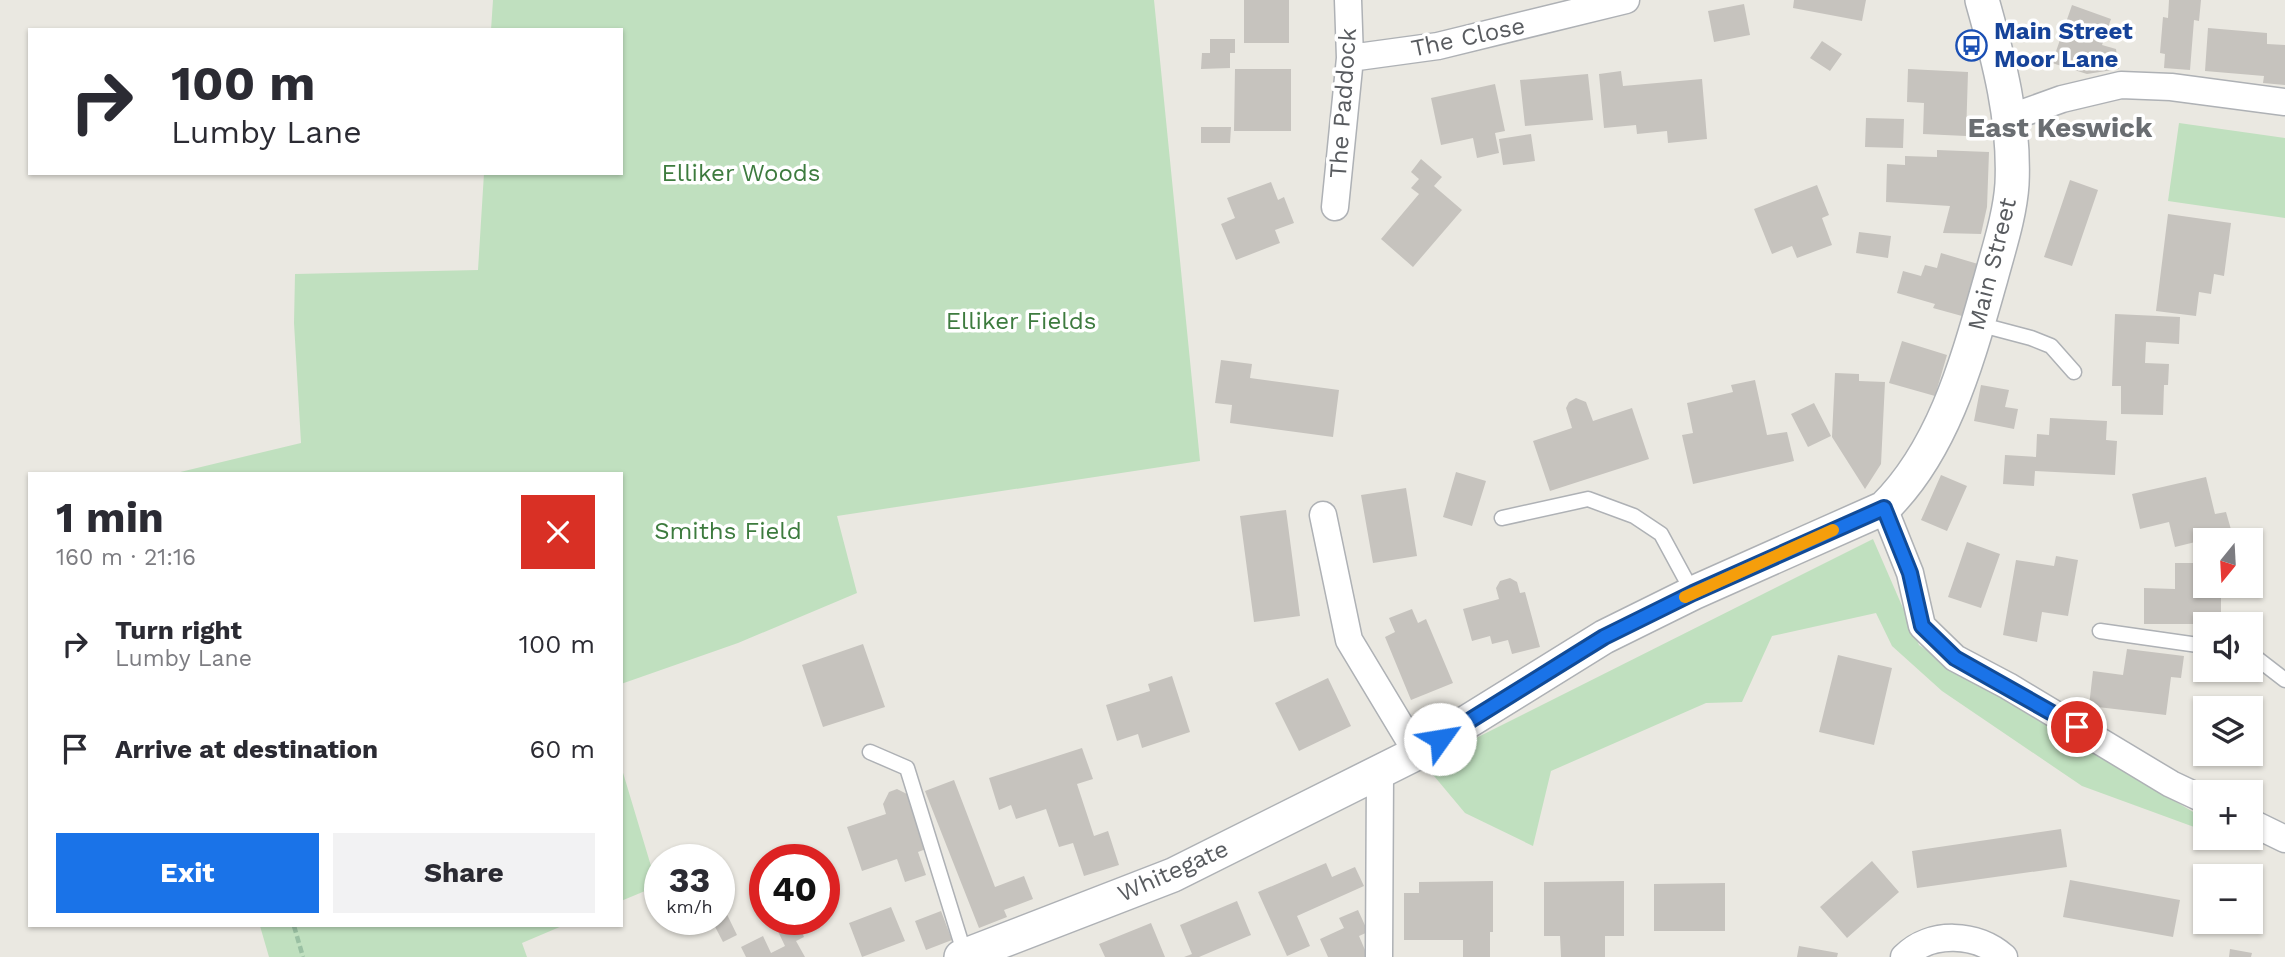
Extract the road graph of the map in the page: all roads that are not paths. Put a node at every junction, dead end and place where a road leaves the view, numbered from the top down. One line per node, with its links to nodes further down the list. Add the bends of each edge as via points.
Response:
1 (1348, 0): 4 (street, The Paddock)
2 (1626, 0): 4 (street, The Close, via 1438,46)
3 (1982, 0): 6 (street, Main Street)
4 (1350, 58): 7 (street, The Paddock)
5 (2285, 102): 6 (street, via 2121,85)
6 (2009, 118): 8 (street, Main Street, via 2012,185)
7 (1335, 207)
8 (1978, 324): 9 (lane, via 2051,346); 10 (street, Main Street, via 1955,391 1928,449 1906,486)
9 (2074, 372)
10 (1884, 508): 13 (street, Whitegate); 21 (street, via 1910,573 1922,626 1955,658)
11 (1323, 515): 19 (street, via 1349,640)
12 (1502, 518): 13 (lane, via 1588,499 1634,516 1661,534)
13 (1693, 593): 19 (street, Whitegate, via 1604,637)
14 (2100, 631): 15 (lane)
15 (2193, 644)
16 (2263, 663): 17 (lane)
17 (2285, 680)
18 (870, 752): 24 (lane, via 907,768)
19 (1417, 753): 20 (street, Whitegate)
20 (1380, 773): 24 (street, Whitegate, via 1173,875); 25 (street)
21 (2193, 794)
22 (2263, 828): 23 (street)
23 (2285, 839)
24 (963, 956)
25 (1379, 957)
26 (1905, 957): 27 (street, via 1926,943 1946,938 1985,944)
27 (2004, 957)

